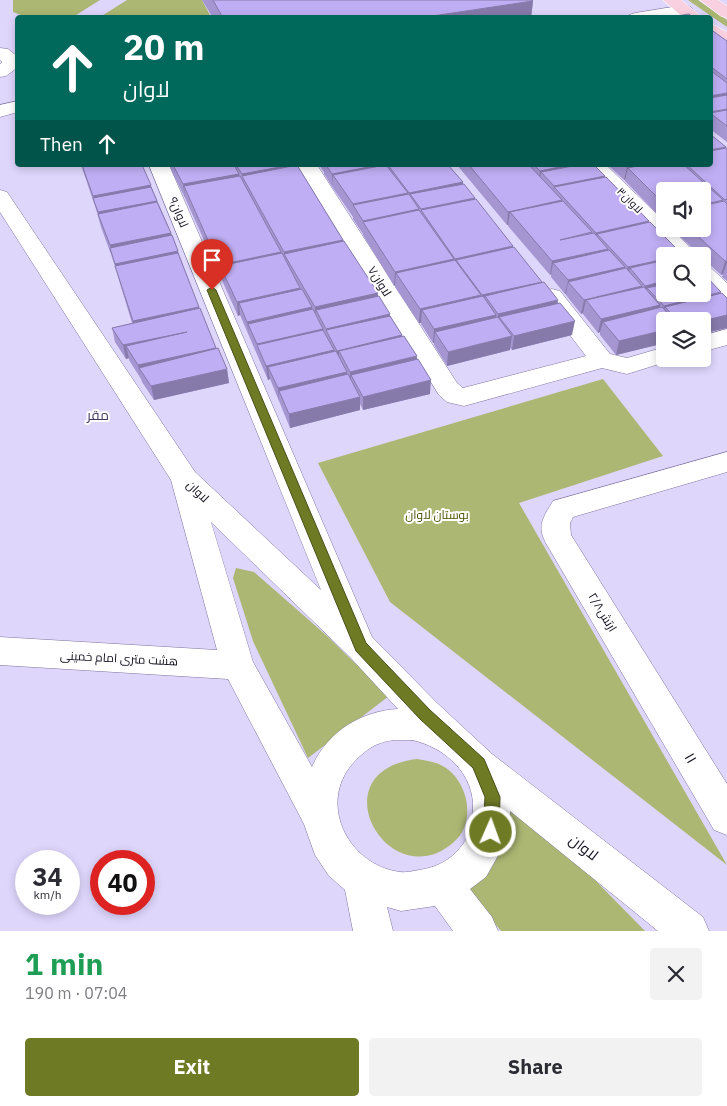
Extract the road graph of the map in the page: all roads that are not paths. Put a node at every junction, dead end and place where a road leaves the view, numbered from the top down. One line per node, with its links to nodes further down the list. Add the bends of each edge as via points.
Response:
1 (670, 0): 4 (main road)
2 (708, 0): 3 (main road)
3 (727, 13)
4 (690, 14): 5 (street)
5 (676, 15)
6 (713, 30): 7 (main road)
7 (727, 40)
8 (1, 53): 9 (street, via 13,62)
9 (0, 72)
10 (15, 107): 11 (street)
11 (0, 111)
12 (160, 167): 26 (street, ۹لاوان)
13 (307, 167): 23 (street, ۷لاوان, via 448,389 456,396 464,397)
14 (597, 167): 16 (street, ۳لاوان)
15 (0, 196): 25 (street, لاوان)
16 (678, 247)
17 (711, 281): 19 (street)
18 (540, 282): 23 (street)
19 (727, 296)
20 (727, 337): 21 (street)
21 (711, 341)
22 (656, 358): 23 (street, via 627,366)
23 (602, 360)
24 (722, 472): 29 (street, ۲/۸ارتش, via 563,509 555,523 557,537)
25 (185, 479): 26 (street, لاوان); 28 (street)
26 (361, 647): 30 (street, لاوان, via 425,714)
27 (0, 651): 28 (street, هشت متری امام خمینی)
28 (238, 665): 32 (street)
29 (656, 699): 31 (street, ۱۱)
30 (466, 751): 32 (street, via 434,729 412,724 370,730 336,756 320,796); 34 (street, via 492,797 491,832 473,864); 37 (street, لاوان)
31 (727, 817)
32 (320, 819): 33 (street, via 328,842 342,863)
33 (362, 878): 34 (street, via 401,892); 35 (street)
34 (443, 886): 36 (street)
35 (373, 931)
36 (478, 931)
37 (689, 931)

